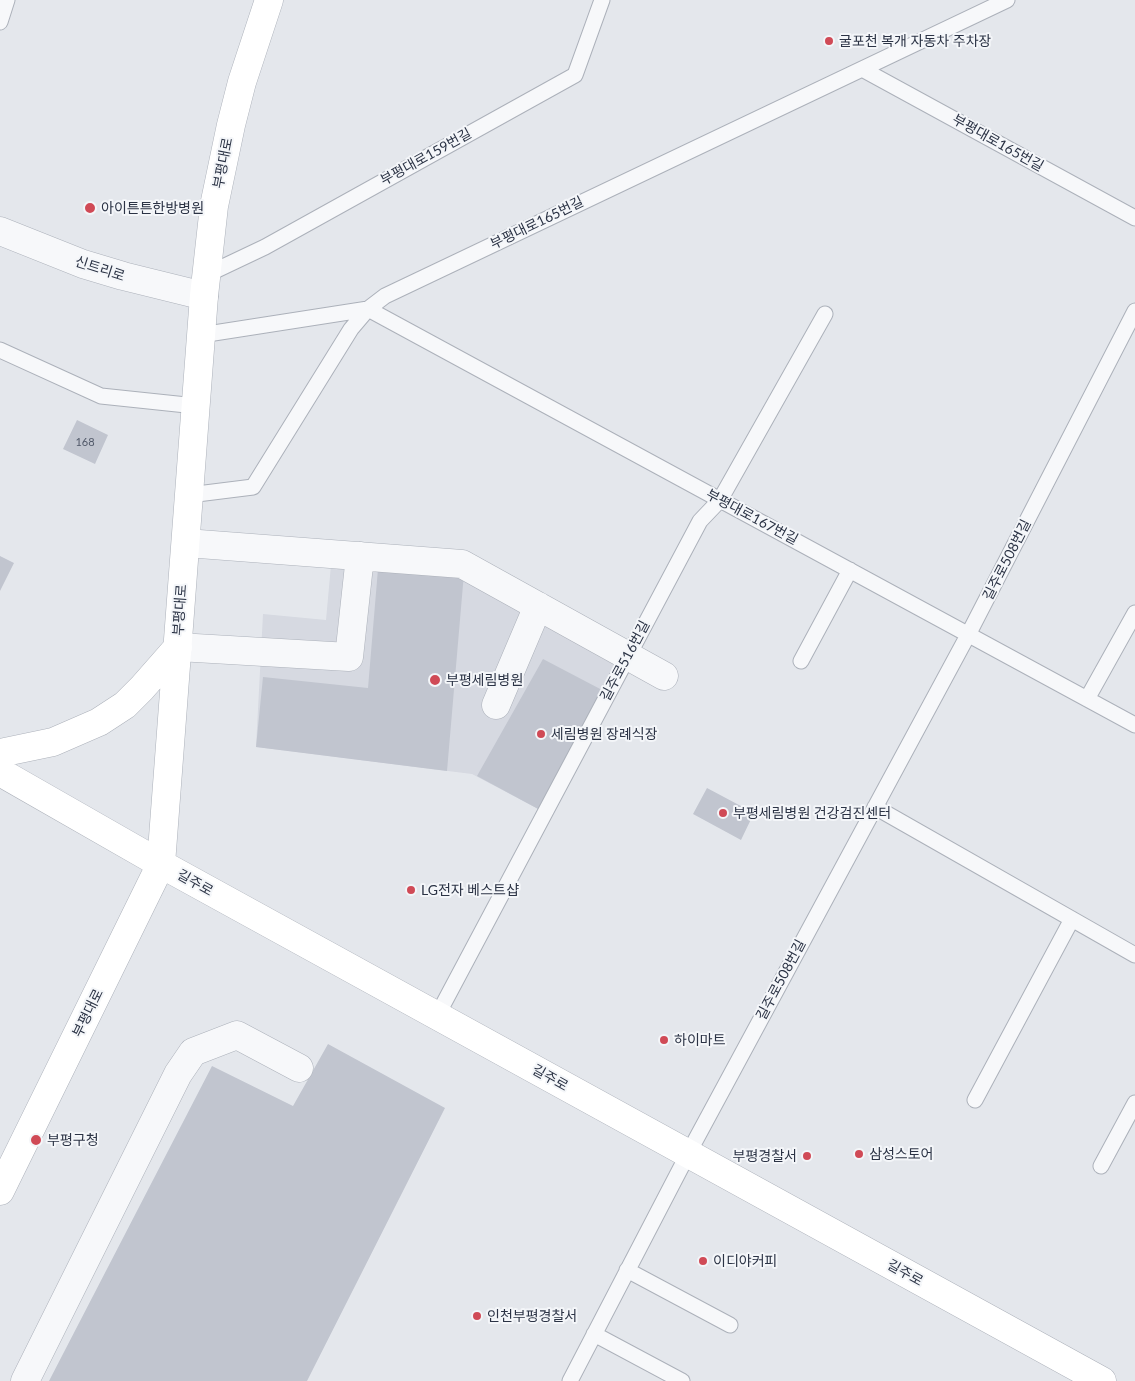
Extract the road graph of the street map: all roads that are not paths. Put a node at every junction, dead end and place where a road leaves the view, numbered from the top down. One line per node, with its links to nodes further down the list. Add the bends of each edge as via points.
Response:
1 (7, 0): 5 (lane)
2 (269, 0): 9 (main road, 부평대로, via 231,125 214,206)
3 (602, 0): 9 (lane, 부평대로159번길, via 575,75 265,247)
4 (1008, 0): 6 (lane, 부평대로165번길)
5 (0, 22)
6 (862, 69): 7 (lane, 부평대로165번길); 10 (lane, 부평대로165번길, via 385,296)
7 (1135, 218)
8 (0, 231): 9 (street, 신트리로, via 123,276)
9 (205, 285): 13 (main road, 부평대로)
10 (368, 309): 13 (lane, 부평대로165번길); 16 (lane, via 351,329 253,487); 17 (lane, 부평대로167번길)
11 (1135, 311): 23 (lane, 길주로508번길)
12 (825, 314): 17 (lane, 길주로516번길)
13 (201, 335): 15 (main road, 부평대로)
14 (0, 350): 15 (lane, via 101,396)
15 (196, 406): 16 (main road, 부평대로)
16 (189, 495): 18 (main road, 부평대로)
17 (720, 500): 20 (lane, 부평대로167번길); 25 (lane, 길주로516번길, via 700,521)
18 (186, 543): 19 (street); 24 (main road, 부평대로)
19 (360, 556): 21 (street, via 462,564); 24 (street, via 349,658)
20 (850, 570): 23 (lane, 부평대로167번길); 26 (lane)
21 (538, 606): 25 (street); 29 (street)
22 (1135, 612): 28 (lane)
23 (968, 634): 28 (lane, 부평대로167번길); 33 (lane, 길주로508번길)
24 (178, 648): 31 (main road, via 125,705 99,722 54,742); 34 (main road, 부평대로)
25 (628, 656): 27 (street); 37 (lane, 길주로516번길)
26 (801, 661)
27 (664, 676)
28 (1088, 700): 30 (lane, 부평대로167번길)
29 (496, 705)
30 (1135, 725)
31 (0, 753)
32 (0, 772): 34 (main road, 길주로)
33 (875, 807): 35 (lane); 41 (lane, 길주로508번길)
34 (161, 864): 37 (main road, 길주로); 43 (main road, 부평대로)
35 (1072, 919): 36 (lane); 39 (lane)
36 (1135, 955)
37 (437, 1016): 41 (main road, 길주로)
38 (299, 1068): 47 (street, via 237,1035 193,1052 178,1074)
39 (975, 1100)
40 (1135, 1102): 42 (lane)
41 (688, 1154): 44 (lane, 길주로508번길); 50 (main road, 길주로)
42 (1101, 1166)
43 (0, 1191)
44 (627, 1270): 45 (lane); 46 (lane, 길주로508번길)
45 (730, 1325)
46 (594, 1334): 48 (lane, 길주로508번길); 49 (lane)
47 (25, 1381)
48 (570, 1381)
49 (682, 1381)
50 (1102, 1381)

